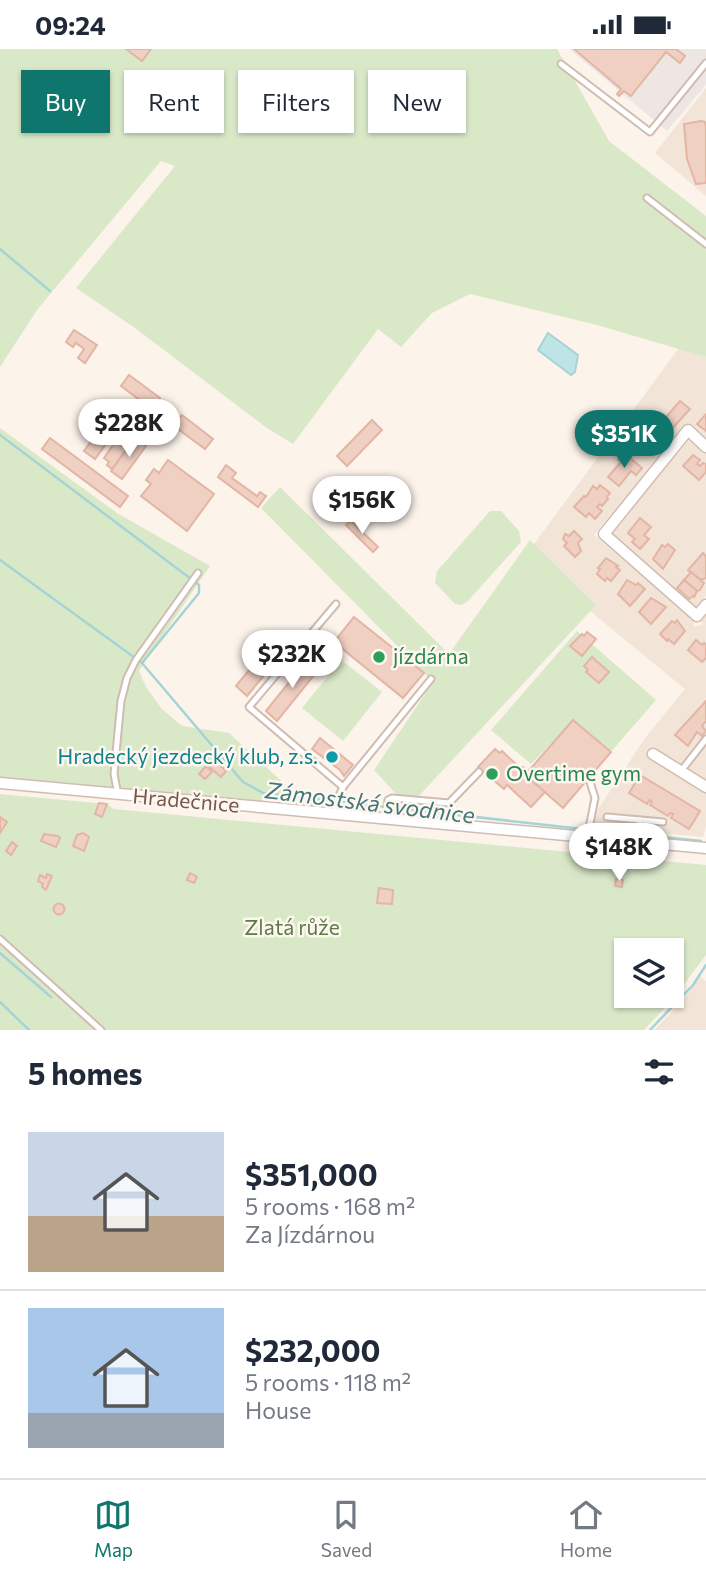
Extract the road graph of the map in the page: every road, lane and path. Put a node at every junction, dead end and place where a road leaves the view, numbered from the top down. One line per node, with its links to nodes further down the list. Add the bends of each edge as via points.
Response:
1 (706, 63): 2 (lane, via 650,132)
2 (561, 64)
3 (647, 198): 4 (lane)
4 (706, 244)
5 (706, 447): 8 (street, via 688,430 604,534 697,616)
6 (198, 573): 18 (lane, via 127,678 114,774)
7 (336, 604): 16 (lane, via 249,707)
8 (706, 605)
9 (431, 679): 16 (lane)
10 (706, 739): 12 (lane)
11 (653, 754): 12 (street)
12 (681, 771): 17 (street)
13 (478, 772): 21 (lane, via 449,803 387,800)
14 (590, 782): 24 (lane, via 595,798)
15 (0, 783): 18 (street, Hradečnice)
16 (343, 787): 19 (lane)
17 (706, 787)
18 (118, 795): 19 (street, Hradečnice)
19 (335, 814): 21 (street, Hradečnice)
20 (607, 817): 22 (lane)
21 (386, 819): 24 (street, Hradečnice)
22 (640, 820): 23 (lane); 25 (lane)
23 (663, 822)
24 (587, 838): 25 (street, Hradečnice)
25 (638, 842): 26 (street, Hradečnice)
26 (706, 848)
27 (0, 939): 28 (lane)
28 (101, 1030)

